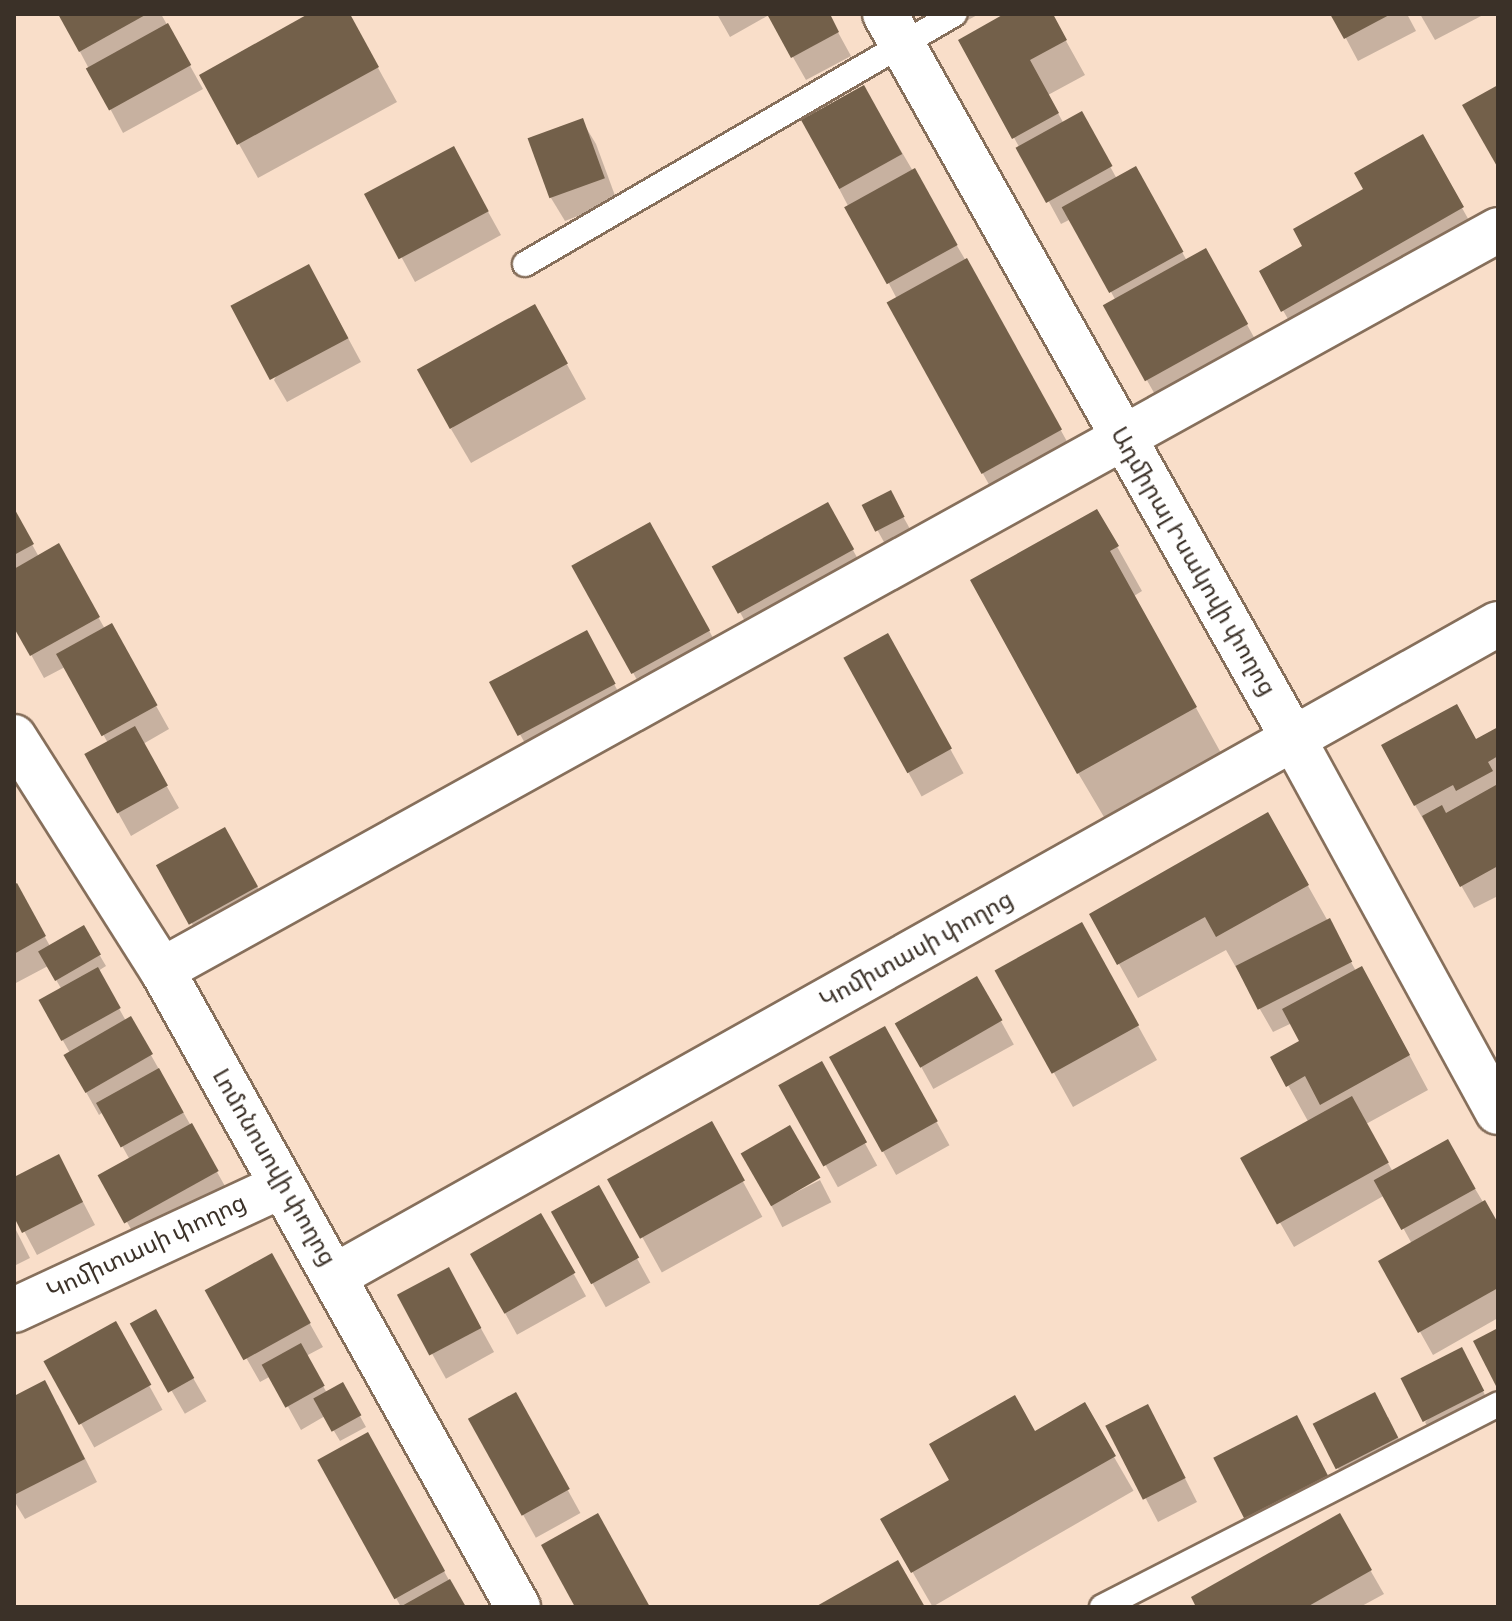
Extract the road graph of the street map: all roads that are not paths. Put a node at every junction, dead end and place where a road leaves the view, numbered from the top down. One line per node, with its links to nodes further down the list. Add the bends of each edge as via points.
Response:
1 (955, 14): 2 (lane)
2 (893, 29): 4 (lane); 5 (street, Ադմիրալ Իսակովի փողոց)
3 (1498, 230): 5 (street)
4 (525, 264)
5 (1122, 440): 8 (street, Ադմիրալ Իսակովի փողոց); 9 (street)
6 (1498, 624): 8 (street, Կոմիտասի փողոց)
7 (14, 737): 9 (street, Լոմոնոսովի փողոց)
8 (1294, 740): 10 (street, Ադմիրալ Իսակովի փողոց); 12 (street, Կոմիտասի փողոց)
9 (162, 970): 11 (street, Լոմոնոսովի փողոց)
10 (1498, 1112)
11 (281, 1186): 12 (street, Լոմոնոսովի փողոց); 13 (street, Կոմիտասի փողոց)
12 (335, 1276): 15 (street, Լոմոնոսովի փողոց)
13 (14, 1310)
14 (1498, 1404): 16 (lane)
15 (518, 1607)
16 (1102, 1607)

